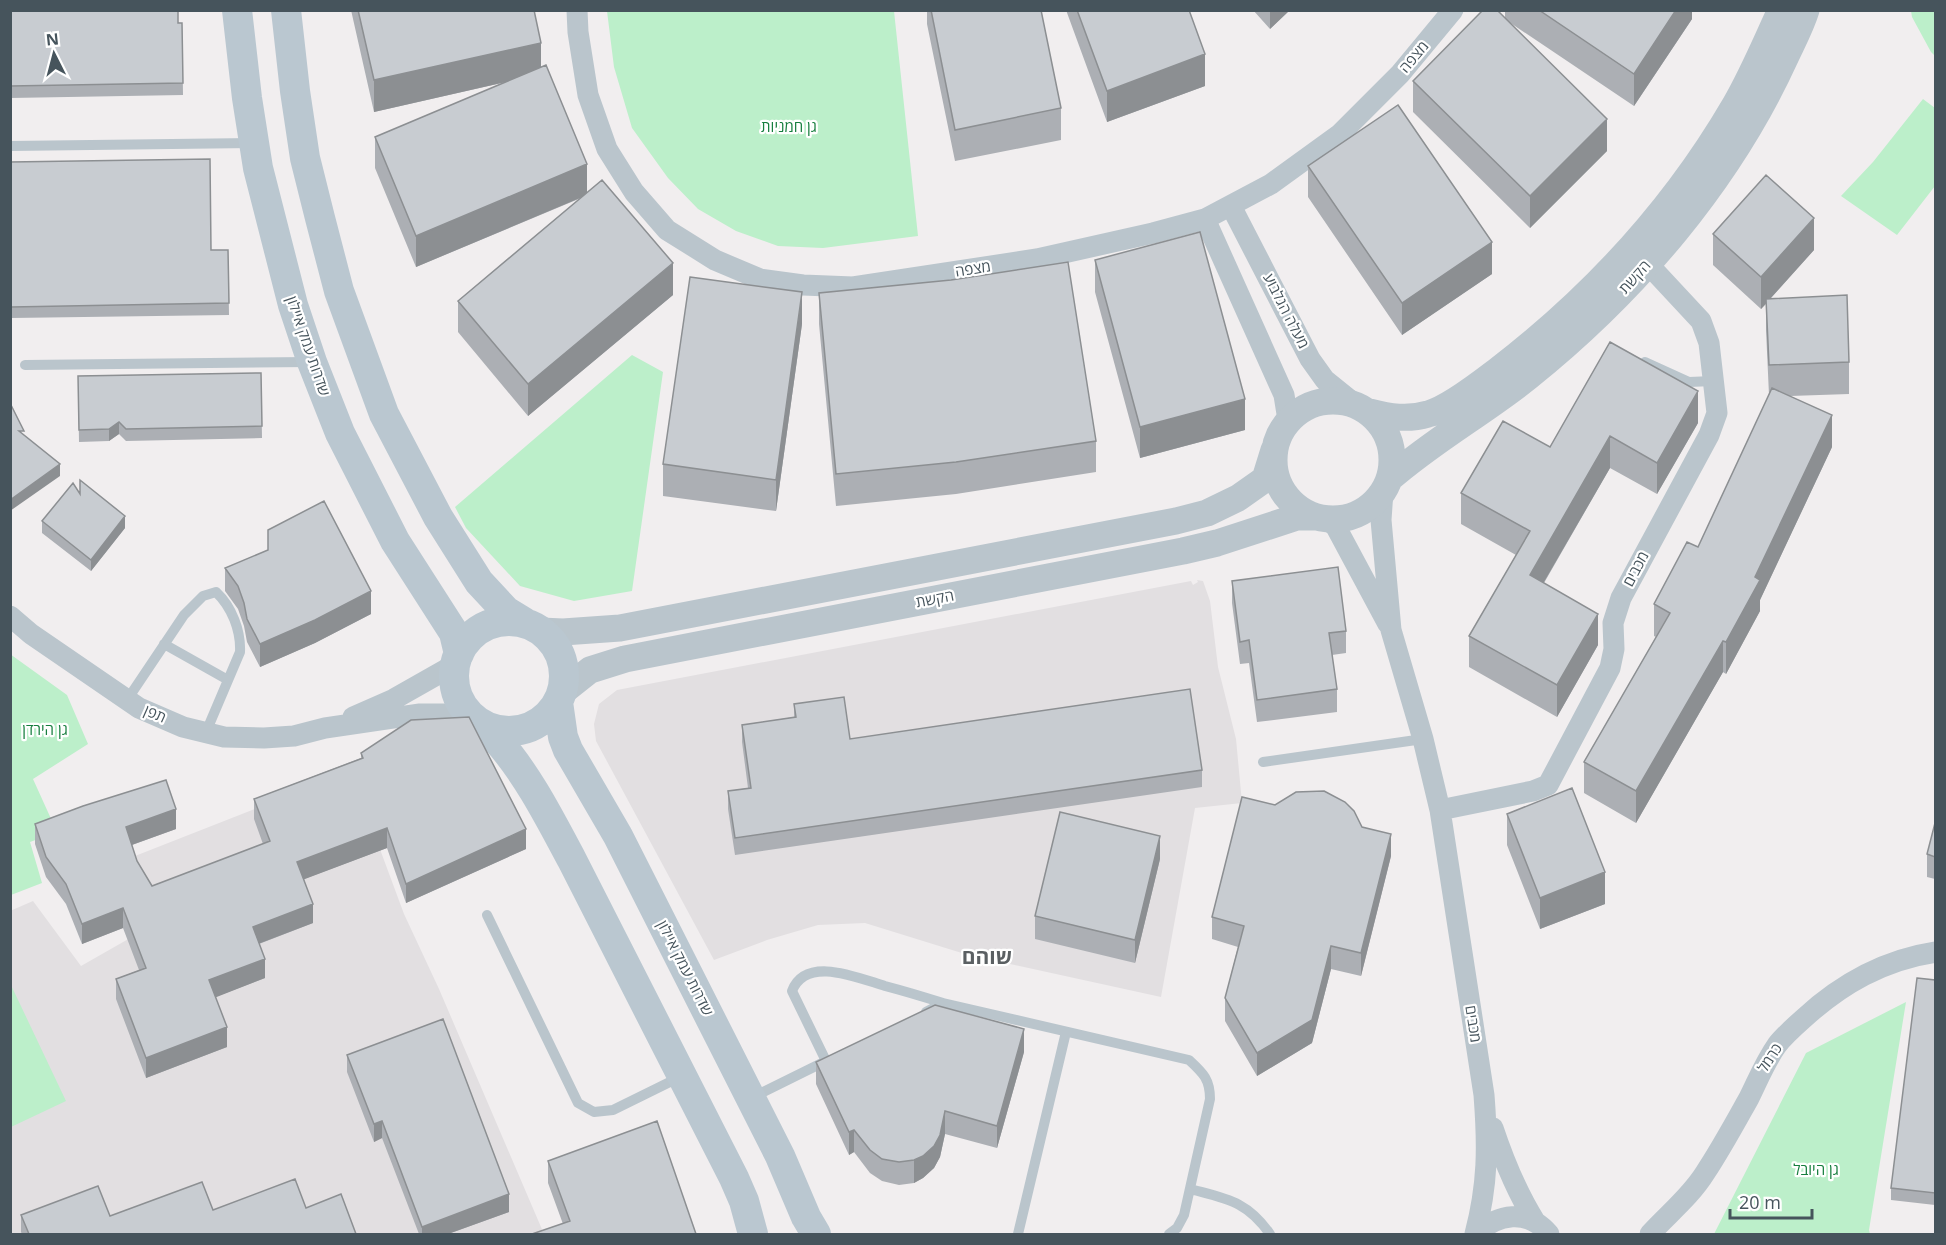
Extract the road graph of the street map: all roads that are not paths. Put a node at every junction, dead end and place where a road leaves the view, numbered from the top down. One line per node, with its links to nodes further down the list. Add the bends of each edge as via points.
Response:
1 (237, 10): 7 (main road, שדרות עמק איילון)
2 (286, 10): 22 (main road, via 305,158 339,291 384,414 438,517 479,582 506,611)
3 (577, 10): 10 (street, מצפה, via 588,95 608,149 634,192 666,230 715,260 760,279 854,287 1037,259)
4 (1453, 10): 9 (street, מצפה, via 1400,74 1340,134)
5 (1781, 10): 16 (street, הקשת, via 1735,105 1708,146 1652,222 1592,289 1513,359 1474,389 1430,414 1393,418)
6 (1806, 10): 11 (street, הקשת, via 1755,117 1697,202)
7 (254, 143): 8 (lane); 13 (main road, שדרות עמק איילון, via 281,262)
8 (10, 146)
9 (1231, 206): 10 (street, מצפה); 16 (street, מעלה הגלבוע, via 1310,359 1325,380)
10 (1204, 219): 17 (street, via 1284,395)
11 (1647, 263): 15 (street, מכבים, via 1701,321 1709,343); 19 (street, הקשת, via 1570,343 1487,409 1414,457)
12 (1638, 359): 15 (lane, via 1689,382)
13 (312, 362): 14 (lane); 25 (main road, שדרות עמק איילון, via 340,433 395,541 454,633)
14 (26, 365)
15 (1713, 381): 34 (street, מכבים, via 1717,412 1709,435 1621,598 1613,623 1610,668 1554,776 1548,785 1533,791)
16 (1363, 409): 17 (street, via 1340,400 1318,402 1302,408); 19 (street, via 1381,424 1390,441 1393,459)
17 (1288, 420): 18 (street)
18 (1274, 450): 20 (street, via 1273,465 1280,488 1293,504); 22 (street, הקשת, via 1264,479 1207,513 620,628 563,632)
19 (1386, 485): 20 (street, via 1378,499 1357,514); 23 (street, מכבים, via 1381,520)
20 (1321, 518): 23 (street, מכבים, via 1336,527); 27 (street, הקשת, via 1297,517 1183,551 625,659 590,670)
21 (10, 616): 28 (street, תפן)
22 (533, 626): 25 (main road, via 496,621 478,629 464,643); 27 (main road, via 555,644 563,665 564,684)
23 (1391, 630): 32 (street, מכבים)
24 (164, 644): 26 (lane); 26 (lane, via 203,596 216,592 226,602 240,639 240,652); 28 (lane)
25 (456, 659): 29 (main road, via 453,684); 30 (street, תפן, via 394,699)
26 (228, 680): 31 (lane)
27 (559, 698): 29 (main road, via 547,716 512,731 493,729); 44 (main road, שדרות עמק איילון, via 568,750 618,836)
28 (127, 699): 31 (street, תפן, via 183,727)
29 (470, 716): 30 (street, תפן, via 420,714); 42 (main road, via 512,759 544,809)
30 (325, 728): 31 (street, תפן, via 264,738 224,737)
31 (206, 732)
32 (1423, 739): 33 (lane); 34 (street, מכבים)
33 (1263, 762)
34 (1440, 810): 43 (street, מכבים)
35 (487, 915): 42 (lane, via 578,1103 594,1112 613,1110)
36 (1935, 952): 47 (street, כרמל, via 1887,964 1853,981 1827,997 1785,1036 1763,1067 1705,1175)
37 (943, 1003): 38 (lane); 39 (lane); 41 (lane, via 840,972 805,975 792,991)
38 (911, 1019)
39 (1066, 1032): 45 (lane, via 1189,1060 1202,1071 1210,1086 1210,1099); 50 (lane)
40 (837, 1055): 41 (lane)
41 (826, 1061): 44 (lane)
42 (682, 1076): 48 (main road, via 734,1178)
43 (1484, 1095): 46 (street, מכבים, via 1505,1163 1523,1203); 53 (street, מכבים, via 1486,1178)
44 (751, 1098): 49 (main road, שדרות עמק איילון)
45 (1190, 1189): 51 (lane, via 1184,1215); 52 (lane, via 1234,1201 1258,1217)
46 (1547, 1230): 53 (street, via 1529,1219 1512,1216 1487,1224)
47 (1654, 1230): 54 (street, כרמל)
48 (753, 1234)
49 (816, 1234)
50 (1018, 1234)
51 (1169, 1234)
52 (1270, 1234)
53 (1475, 1234)
54 (1634, 1234)

